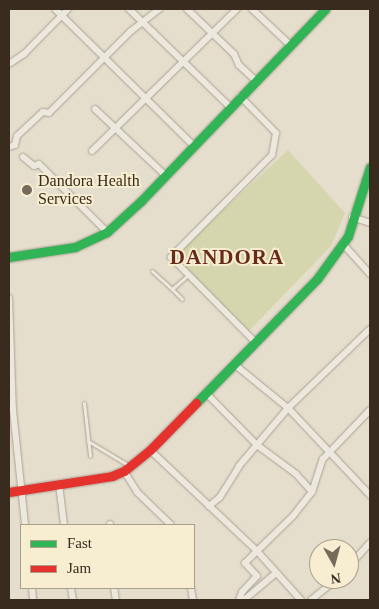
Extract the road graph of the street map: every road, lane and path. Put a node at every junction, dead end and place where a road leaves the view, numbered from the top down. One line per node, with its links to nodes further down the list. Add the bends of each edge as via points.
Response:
1 (56, 9): 9 (street)
2 (68, 9): 9 (street)
3 (129, 9): 10 (street)
4 (159, 9): 10 (street)
5 (188, 9): 11 (street)
6 (237, 9): 11 (street)
7 (252, 9): 12 (street)
8 (325, 9): 12 (street)
9 (62, 15): 13 (street); 15 (street, via 24,54)
10 (143, 22): 13 (street); 14 (street)
11 (214, 34): 14 (street); 16 (street)
12 (289, 44): 16 (street)
13 (104, 58): 18 (street); 23 (street, via 75,89 49,113 43,112 17,136 15,145)
14 (184, 61): 18 (street); 19 (street)
15 (9, 64)
16 (255, 80): 17 (street)
17 (240, 96): 19 (street); 35 (street, via 276,133 272,155 171,256)
18 (145, 99): 21 (street); 22 (street)
19 (230, 107): 22 (street)
20 (95, 109): 21 (street)
21 (115, 129): 24 (street); 27 (street)
22 (194, 145): 27 (street)
23 (9, 147)
24 (92, 151)
25 (23, 157): 30 (street, via 34,166 39,164)
26 (369, 172): 28 (street)
27 (165, 175): 30 (street)
28 (352, 217): 29 (street); 31 (street)
29 (370, 223)
30 (107, 232): 32 (street, via 75,247)
31 (343, 244): 34 (street); 40 (street, via 317,279)
32 (9, 257)
33 (152, 271): 36 (lane)
34 (370, 274)
35 (188, 276): 36 (lane); 40 (street)
36 (172, 289): 38 (lane)
37 (9, 298): 53 (street, via 13,410)
38 (182, 299)
39 (370, 329): 44 (street)
40 (256, 343): 41 (street)
41 (234, 364): 42 (street); 44 (street)
42 (207, 394): 47 (street); 48 (street)
43 (84, 403): 46 (lane)
44 (288, 408): 47 (street); 49 (street)
45 (370, 410): 49 (street)
46 (88, 441): 50 (lane); 51 (lane)
47 (257, 445): 55 (street, via 296,474); 57 (street, via 220,497)
48 (150, 450): 51 (street); 57 (street)
49 (330, 452): 55 (street, via 323,459); 56 (street)
50 (90, 456)
51 (126, 468): 52 (street, via 76,484); 60 (street, via 137,492)
52 (59, 484): 53 (street); 59 (street)
53 (21, 491): 54 (street); 58 (street)
54 (9, 492)
55 (312, 492): 62 (street)
56 (370, 495)
57 (209, 506): 62 (street)
58 (25, 524)
59 (64, 524)
60 (170, 524)
61 (370, 543): 63 (street)
62 (257, 551): 64 (street); 66 (street, via 245,563 257,576)
63 (359, 555)
64 (276, 572): 67 (street); 68 (street)
65 (325, 589): 69 (street)
66 (239, 600)
67 (244, 600)
68 (301, 600)
69 (312, 600)

